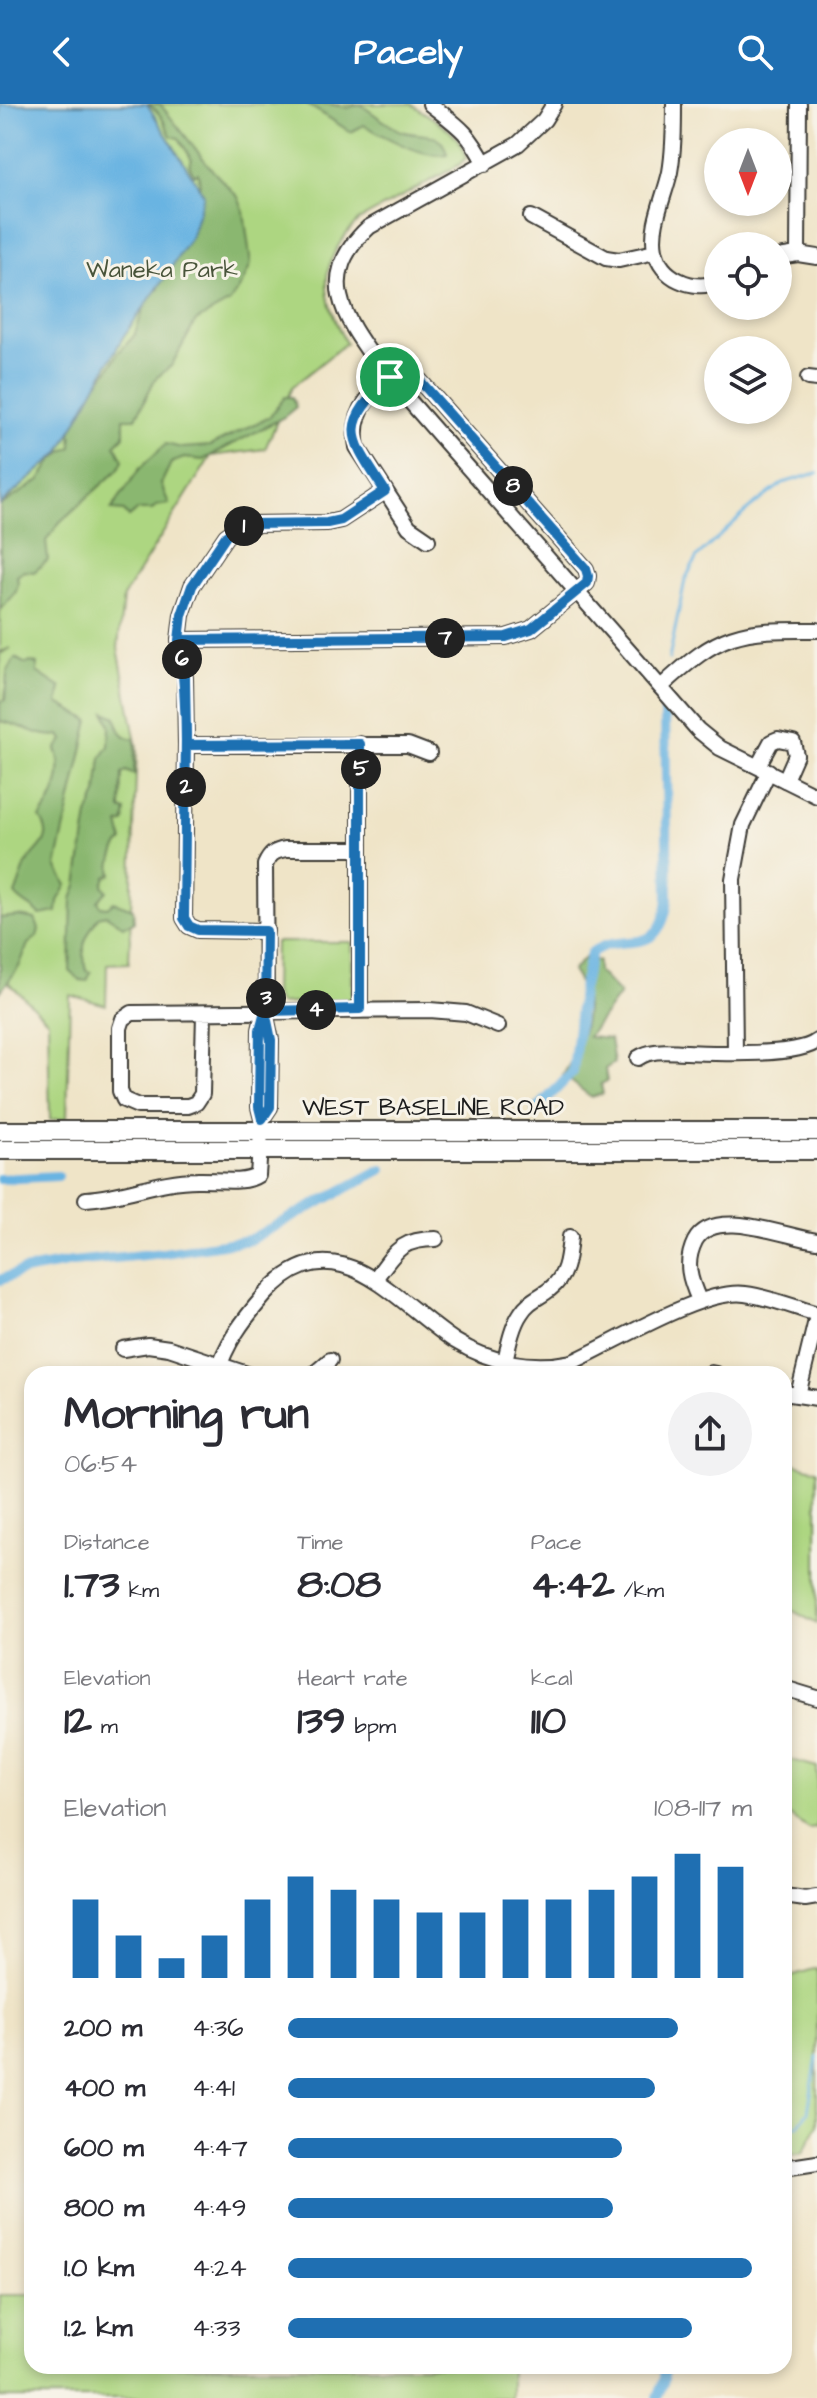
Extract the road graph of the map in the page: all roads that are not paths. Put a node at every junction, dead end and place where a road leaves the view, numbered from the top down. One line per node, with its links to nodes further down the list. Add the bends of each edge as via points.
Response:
1 (430, 104): 5 (street, via 474,141)
2 (554, 104): 5 (street, via 532,133)
3 (674, 104): 7 (street, via 674,143)
4 (799, 104): 8 (street)
5 (485, 164): 12 (street, via 369,227 349,249 341,267 341,306)
6 (531, 217): 7 (street, via 606,258)
7 (655, 252): 11 (street, via 669,274)
8 (798, 254): 9 (street); 10 (street)
9 (792, 255)
10 (817, 257)
11 (704, 285)
12 (390, 377): 13 (street, via 363,404 354,433); 15 (street); 15 (street, via 406,365 586,569 587,583)
13 (385, 491): 14 (street, via 409,527); 17 (street, via 341,520 237,528 189,592)
14 (428, 540)
15 (575, 593): 17 (street, via 531,629 506,637); 18 (street)
16 (817, 630): 18 (street, via 773,629 731,637 693,656)
17 (179, 640): 20 (street)
18 (661, 687): 22 (street, via 712,742)
19 (360, 744): 20 (street); 21 (street, via 408,745); 25 (street)
20 (186, 745): 26 (street, via 184,918 198,930)
21 (429, 753)
22 (763, 769): 23 (street); 23 (street, via 771,742 793,742 796,755); 32 (street, via 743,825 733,879)
23 (785, 780): 24 (street)
24 (817, 796)
25 (360, 849): 26 (street, via 286,849 269,856); 27 (street)
26 (266, 931): 28 (street)
27 (360, 1009): 28 (street); 30 (street, via 466,1013)
28 (265, 1011): 29 (street); 36 (street, via 260,1030)
29 (204, 1013): 29 (street, via 202,1094 196,1103 138,1106 124,1100 123,1019 132,1013)
30 (498, 1026)
31 (817, 1041): 32 (street, via 775,1051)
32 (735, 1052): 33 (street, via 670,1051)
33 (638, 1058)
34 (0, 1131): 36 (main road, WEST BASELINE ROAD)
35 (817, 1131): 36 (main road, WEST BASELINE ROAD)
36 (262, 1133): 37 (main road, WEST BASELINE ROAD); 38 (main road, WEST BASELINE ROAD); 39 (street, via 258,1175 253,1179 171,1181 111,1198)
37 (0, 1150)
38 (817, 1150)
39 (86, 1199)
40 (570, 1237): 52 (street, via 568,1263 560,1279 530,1300 518,1317)
41 (436, 1239): 43 (street, via 405,1243)
42 (817, 1241): 44 (street, via 734,1223 706,1229 691,1249 688,1264)
43 (375, 1279): 49 (street, via 336,1264 291,1272 244,1321); 51 (street, via 456,1341)
44 (699, 1300): 45 (street, via 744,1294); 53 (street)
45 (817, 1315): 54 (street)
46 (123, 1349): 48 (street, via 169,1348)
47 (330, 1360): 50 (street)
48 (212, 1366)
49 (220, 1366)
50 (323, 1366)
51 (500, 1366)
52 (505, 1366)
53 (554, 1366)
54 (792, 1391)
55 (792, 1394): 56 (street)
56 (817, 1398)
57 (792, 1690): 58 (street)
58 (817, 1698)
59 (792, 1897): 60 (street)
60 (817, 1897)
61 (817, 2163): 62 (street)
62 (792, 2167)

